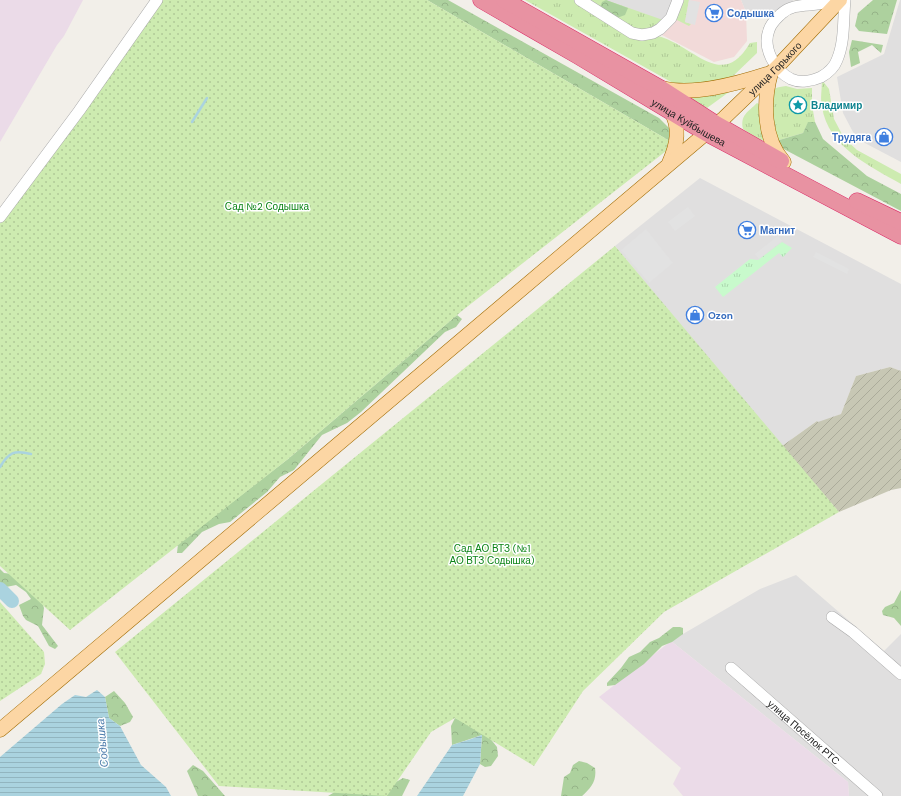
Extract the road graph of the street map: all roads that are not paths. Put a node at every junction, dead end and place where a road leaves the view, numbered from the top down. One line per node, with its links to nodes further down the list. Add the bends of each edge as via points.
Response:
1 (157, 0): 15 (street)
2 (481, 0): 11 (highway, улица Куйбышева)
3 (504, 0): 10 (highway, улица Куйбышева)
4 (580, 0): 5 (street, via 632,33 642,35 660,29 671,18)
5 (678, 0)
6 (833, 0): 9 (street, via 823,4 792,6 772,22 767,40)
7 (840, 0): 9 (main road, улица Горького)
8 (845, 0): 9 (street, via 839,53 829,72 813,80 796,81)
9 (774, 69): 10 (main road, via 736,83 691,90 672,91); 12 (main road, улица Горького); 13 (main road, via 767,87 766,110 769,137 777,155)
10 (660, 88): 12 (highway, улица Куйбышева)
11 (670, 110): 12 (highway, улица Куйбышева); 14 (main road, via 677,128 676,146)
12 (711, 129): 13 (highway, улица Куйбышева); 14 (main road, улица Горького); 17 (highway, улица Куйбышева)
13 (784, 162): 16 (highway, улица Куйбышева)
14 (669, 165): 21 (main road, улица Горького)
15 (0, 217)
16 (901, 222)
17 (901, 236)
18 (832, 617): 20 (street)
19 (731, 668): 22 (street, улица Посёлок РТС)
20 (901, 674)
21 (0, 730)
22 (877, 796)

